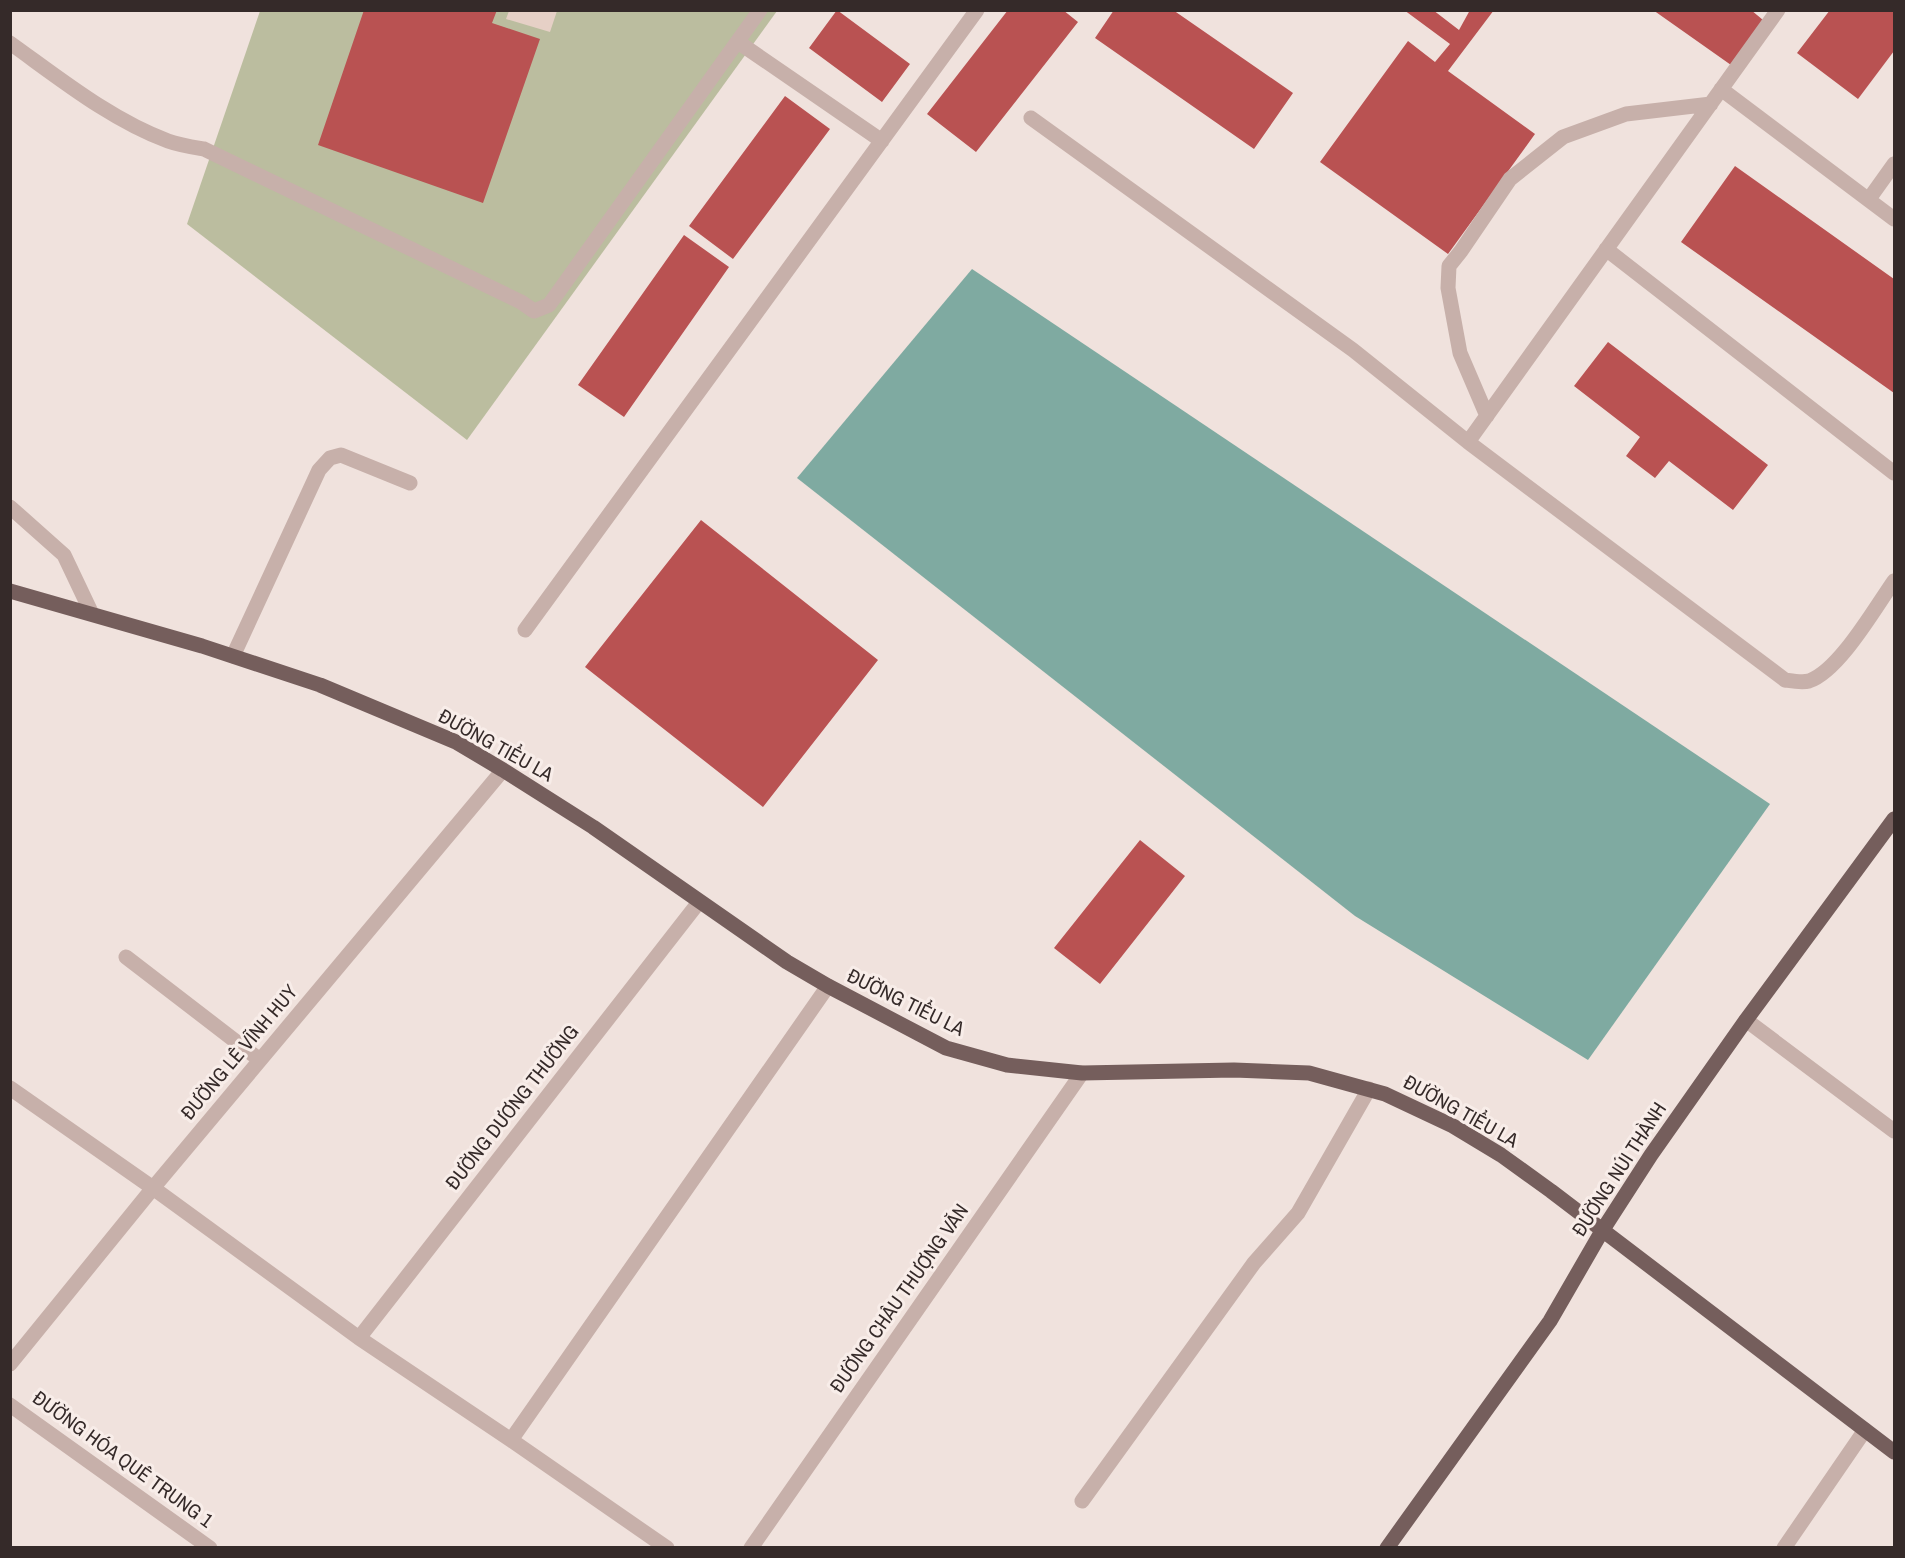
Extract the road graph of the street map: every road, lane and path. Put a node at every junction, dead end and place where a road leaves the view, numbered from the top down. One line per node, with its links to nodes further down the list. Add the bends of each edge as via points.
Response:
1 (760, 10): 4 (street)
2 (977, 10): 9 (street)
3 (1778, 10): 6 (street)
4 (738, 42): 5 (street, via 549,305 534,311 204,149 169,142 139,128 89,99); 9 (street)
5 (10, 43)
6 (1721, 89): 7 (street); 11 (street)
7 (1711, 104): 13 (street); 14 (street, via 1626,114 1563,137 1510,179 1449,266 1448,288 1460,353)
8 (1031, 118): 15 (street, via 1353,350)
9 (882, 141): 22 (street)
10 (1894, 164): 11 (street)
11 (1869, 199): 12 (street)
12 (1894, 219)
13 (1606, 249): 14 (street); 16 (street)
14 (1487, 416): 15 (street)
15 (1468, 442): 19 (street, via 1785,680 1806,682 1823,674 1838,660)
16 (1894, 473)
17 (410, 483): 23 (street, via 341,455 330,458 319,470)
18 (10, 507): 21 (street, via 64,555)
19 (1894, 581)
20 (10, 591): 21 (main road, ĐƯỜNG TIỂU LA)
21 (92, 614): 23 (main road, ĐƯỜNG TIỂU LA)
22 (525, 630)
23 (233, 656): 24 (main road, ĐƯỜNG TIỂU LA, via 320,686 456,742)
24 (503, 770): 26 (main road, ĐƯỜNG TIỂU LA); 30 (street, ĐƯỜNG LÊ VĨNH HUY)
25 (1894, 819): 29 (main road, ĐƯỜNG NÚI THÀNH)
26 (699, 902): 28 (main road, ĐƯỜNG TIỂU LA); 37 (street, ĐƯỜNG DƯƠNG THƯỜNG)
27 (126, 957): 30 (street)
28 (828, 986): 31 (main road, ĐƯỜNG TIỂU LA, via 946,1048 1007,1065); 41 (street)
29 (1746, 1020): 34 (street); 36 (main road, ĐƯỜNG NÚI THÀNH)
30 (260, 1060): 35 (street, ĐƯỜNG LÊ VĨNH HUY)
31 (1082, 1073): 33 (main road, ĐƯỜNG TIỂU LA, via 1309,1073); 46 (street, ĐƯỜNG CHÂU THƯỢNG VĂN)
32 (10, 1088): 35 (street)
33 (1369, 1089): 36 (main road, ĐƯỜNG TIỂU LA, via 1453,1126 1491,1149); 43 (street, via 1298,1213 1254,1263)
34 (1894, 1131)
35 (153, 1188): 37 (street); 38 (street, ĐƯỜNG LÊ VĨNH HUY)
36 (1602, 1231): 40 (main road, ĐƯỜNG TIỂU LA); 47 (main road, ĐƯỜNG NÚI THÀNH, via 1550,1321)
37 (359, 1338): 41 (street)
38 (10, 1364)
39 (10, 1405): 44 (street, ĐƯỜNG HÓA QUÊ TRUNG 1)
40 (1864, 1430): 42 (main road, ĐƯỜNG TIỂU LA); 48 (street)
41 (511, 1440): 45 (street)
42 (1894, 1452)
43 (1082, 1501)
44 (210, 1548)
45 (667, 1548)
46 (751, 1548)
47 (1387, 1548)
48 (1784, 1548)

